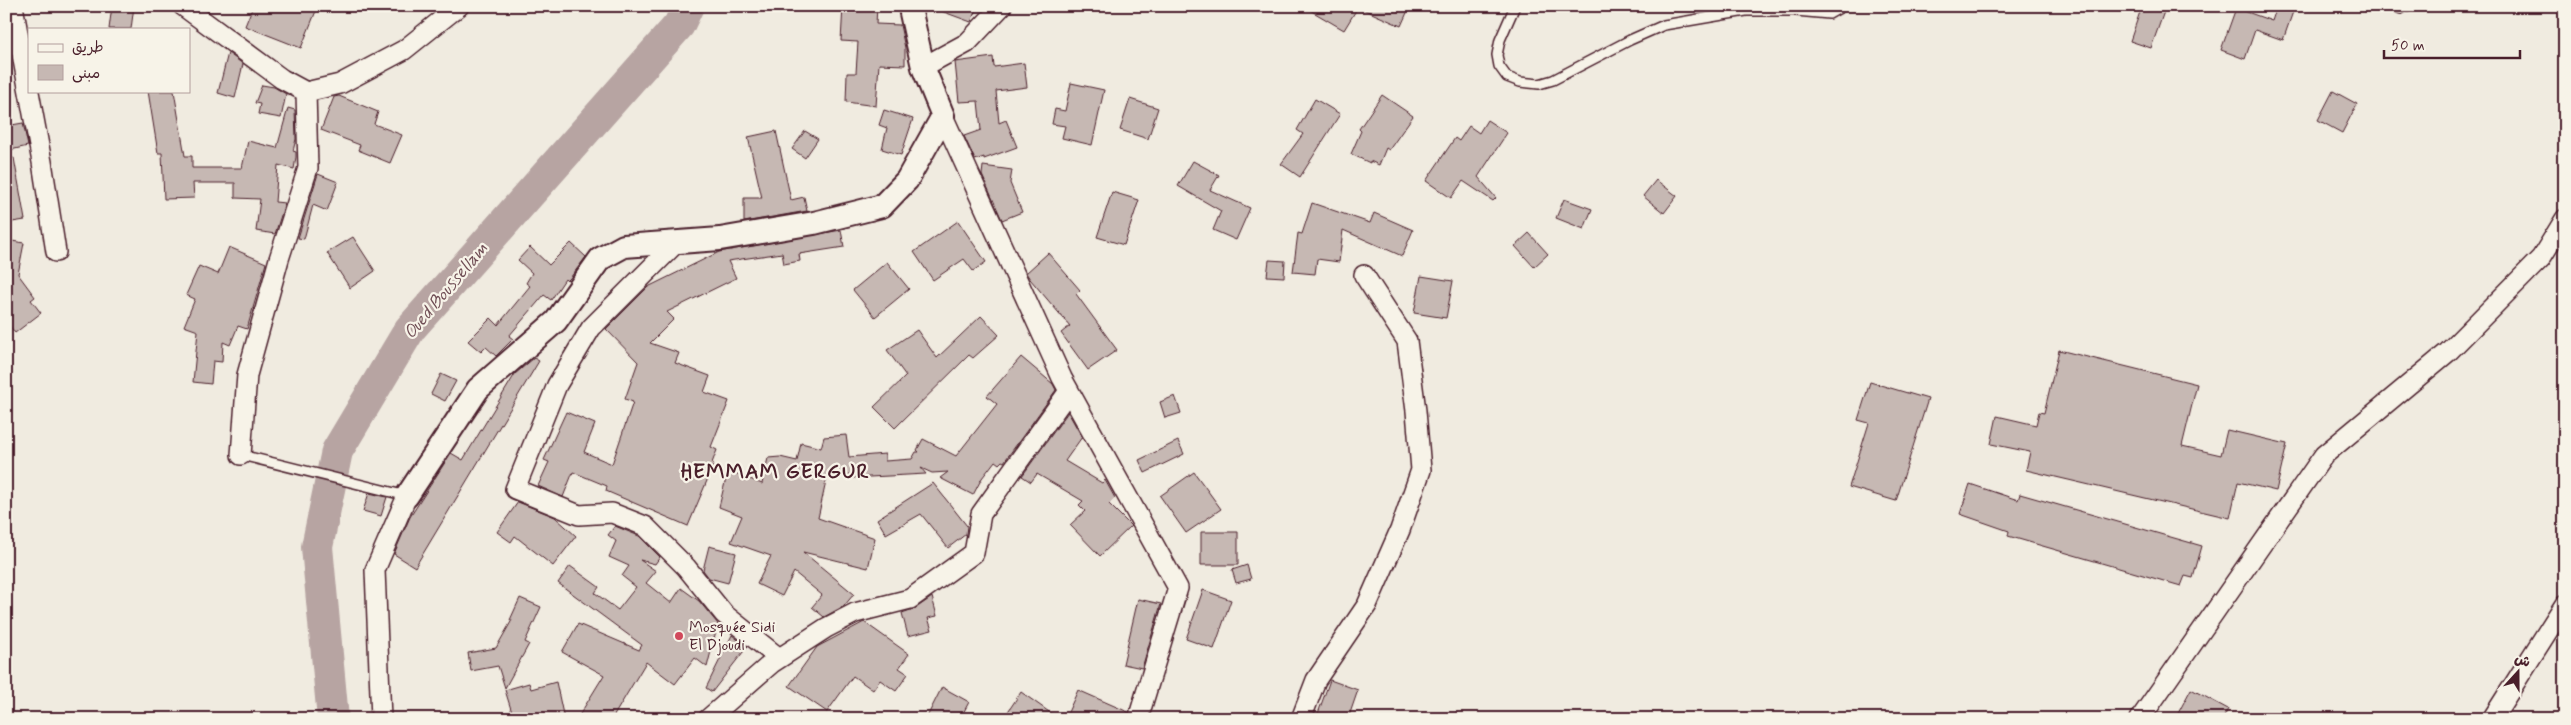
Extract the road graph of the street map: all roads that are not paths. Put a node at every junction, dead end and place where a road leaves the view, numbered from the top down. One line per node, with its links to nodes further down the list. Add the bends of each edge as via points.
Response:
1 (13, 6): 12 (street)
2 (183, 6): 14 (street, via 282,79)
3 (459, 6): 14 (street, via 404,50 340,84)
4 (913, 6): 11 (street, via 911,13)
5 (1002, 6): 11 (street, via 967,43)
6 (1515, 6): 10 (lane, via 1500,40 1499,66 1507,77 1539,84 1664,25)
7 (1843, 6): 10 (lane, via 1829,14)
8 (2393, 6): 9 (lane, via 2401,9)
9 (2407, 6)
10 (1771, 9)
11 (924, 68): 15 (street)
12 (28, 87)
13 (29, 92): 18 (street)
14 (306, 92): 21 (street, via 308,168 247,375)
15 (943, 116): 17 (street, via 907,180 882,206 814,223); 20 (street)
16 (2565, 218): 29 (street, via 2541,258 2448,352 2324,455)
17 (676, 243): 22 (street, via 624,246 600,259 556,320 478,389); 24 (street, via 591,328 558,385 515,489 579,515 612,513 645,526 686,567 724,614)
18 (56, 252)
19 (1364, 275): 28 (street, via 1407,341 1421,470 1400,530 1367,605 1316,680)
20 (1069, 391): 24 (street, via 981,514 974,553 910,599 855,613); 27 (street, via 1178,588)
21 (241, 455): 22 (lane)
22 (407, 496): 25 (street, via 375,570)
23 (2565, 604): 30 (street)
24 (779, 658): 26 (street)
25 (381, 719)
26 (708, 719)
27 (1138, 719)
28 (1301, 719)
29 (2140, 719)
30 (2492, 719)

